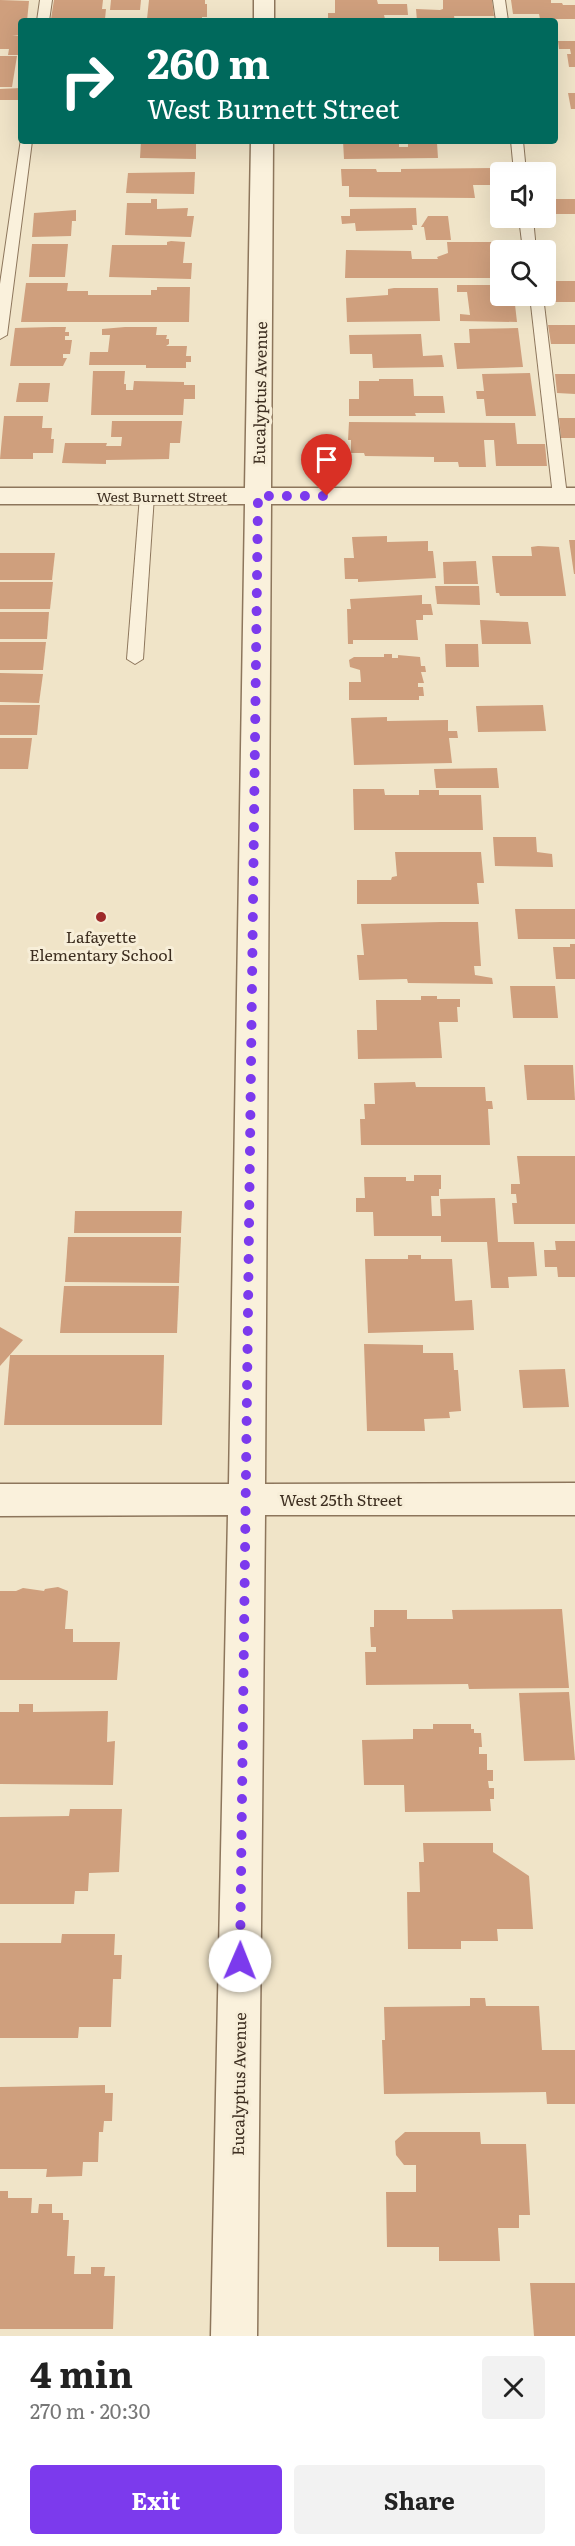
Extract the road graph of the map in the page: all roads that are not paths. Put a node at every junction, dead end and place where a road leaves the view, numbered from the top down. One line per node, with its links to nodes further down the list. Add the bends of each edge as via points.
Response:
1 (46, 0): 4 (lane)
2 (264, 0): 5 (street)
3 (499, 0): 6 (lane)
4 (43, 18)
5 (264, 18)
6 (502, 18)
7 (27, 144): 12 (lane)
8 (262, 144): 15 (street, Eucalyptus Avenue)
9 (517, 144): 10 (lane)
10 (519, 162)
11 (538, 306): 16 (lane)
12 (0, 335)
13 (0, 496): 14 (street, West Burnett Street)
14 (147, 496): 15 (street, West Burnett Street); 17 (lane)
15 (258, 496): 16 (street, West Burnett Street); 20 (street, Eucalyptus Avenue)
16 (568, 496)
17 (135, 660)
18 (575, 1499): 20 (street, West 25th Street)
19 (0, 1500): 20 (street, West 25th Street)
20 (247, 1500): 21 (street, Eucalyptus Avenue)
21 (234, 2336)

